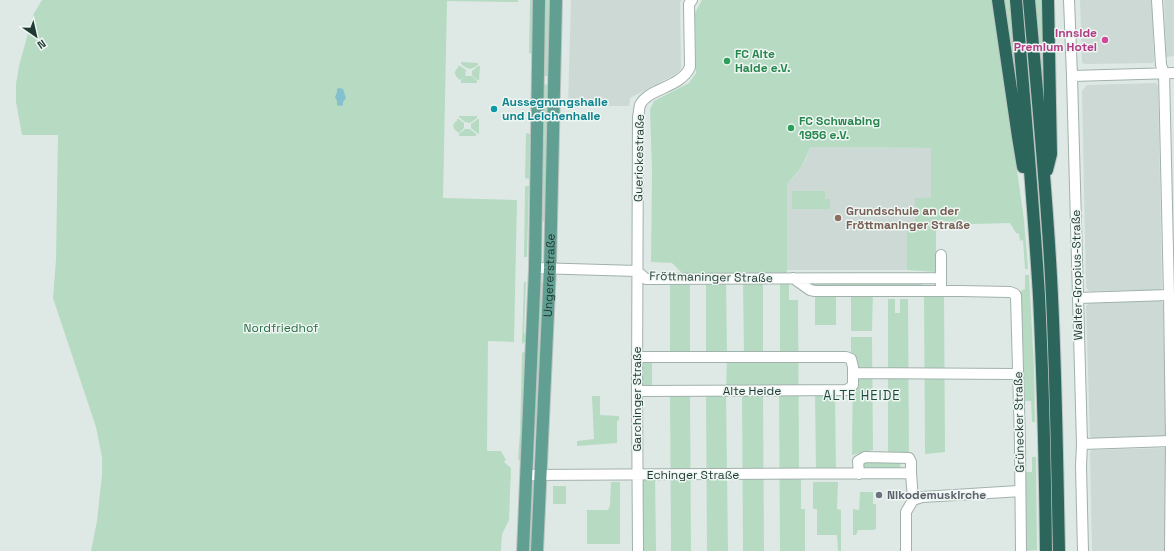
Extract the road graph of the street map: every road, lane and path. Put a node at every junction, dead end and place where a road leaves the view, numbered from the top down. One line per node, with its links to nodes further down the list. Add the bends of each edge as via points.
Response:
1 (540, 0): 15 (main road, Ungererstraße)
2 (556, 0): 16 (main road, Ungererstraße)
3 (692, 0): 17 (street, Guerickestraße, via 689,4 690,67 687,74 647,97 640,104)
4 (998, 0): 12 (highway, via 1019,145 1024,168)
5 (1016, 0): 12 (highway)
6 (1029, 0): 13 (highway)
7 (1048, 0): 13 (highway, via 1051,154)
8 (1069, 0): 11 (street, Walter-Gropius-Straße)
9 (1157, 0): 10 (street, via 1161,65)
10 (1169, 73): 11 (street); 21 (street)
11 (1072, 76): 22 (street, Walter-Gropius-Straße)
12 (1031, 180): 41 (highway, via 1042,359)
13 (1044, 181): 42 (highway, via 1055,368)
14 (940, 255): 19 (street)
15 (535, 268): 16 (street, Fröttmaninger Straße); 31 (main road, Ungererstraße)
16 (550, 268): 17 (street, Fröttmaninger Straße); 32 (main road, Ungererstraße)
17 (637, 271): 18 (street, Fröttmaninger Straße, via 646,279); 23 (street, Garchinger Straße)
18 (793, 278): 19 (street, Fröttmaninger Straße); 20 (street, via 815,291)
19 (940, 278): 20 (street)
20 (941, 291): 25 (street, Grünecker Straße, via 1015,294)
21 (1170, 295): 22 (street); 27 (street)
22 (1078, 298): 28 (street, Walter-Gropius-Straße)
23 (637, 357): 24 (street, via 846,357 851,359); 26 (street, Garchinger Straße)
24 (853, 373): 25 (street); 26 (street, Alte Heide, via 853,385 847,390)
25 (1018, 374): 34 (street, Grünecker Straße)
26 (637, 391): 33 (street, Garchinger Straße)
27 (1171, 442): 28 (street); 44 (street)
28 (1082, 444): 43 (street, Walter-Gropius-Straße)
29 (859, 474): 30 (street, Echinger Straße); 30 (street, via 858,461 865,457 909,458); 33 (street, Echinger Straße)
30 (911, 474): 35 (street)
31 (526, 475): 32 (street, Echinger Straße); 36 (main road, Ungererstraße)
32 (540, 475): 33 (street, Echinger Straße); 37 (main road, Ungererstraße)
33 (638, 475): 38 (street, Garchinger Straße)
34 (1020, 492): 35 (street, via 922,497); 40 (street, Grünecker Straße)
35 (913, 500): 39 (street, via 906,512)
36 (523, 551)
37 (537, 551)
38 (638, 551)
39 (906, 551)
40 (1021, 551)
41 (1046, 551)
42 (1059, 551)
43 (1083, 551)
44 (1170, 551)

